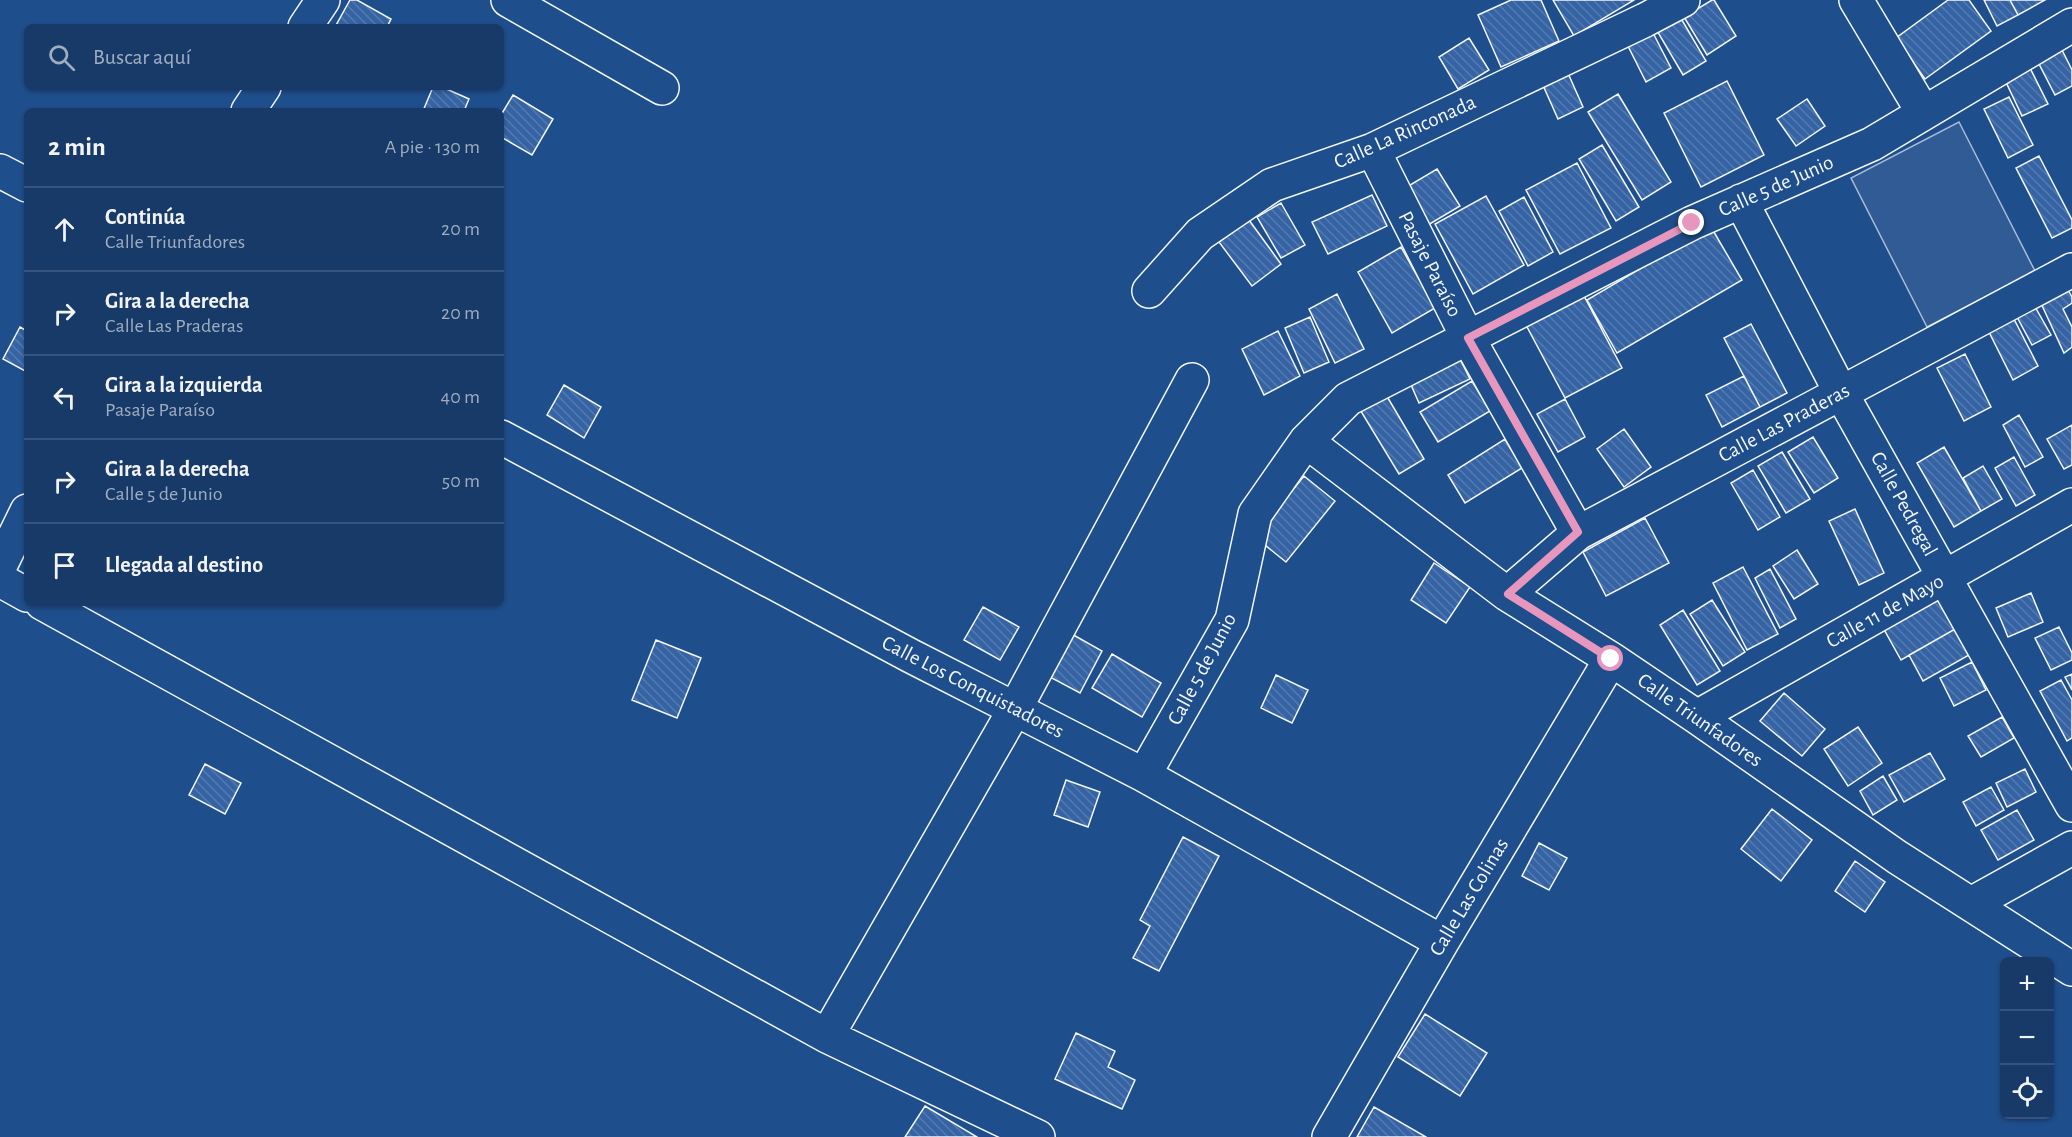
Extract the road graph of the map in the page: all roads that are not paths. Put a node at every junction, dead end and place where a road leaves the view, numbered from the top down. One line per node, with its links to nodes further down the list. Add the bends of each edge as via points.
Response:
1 (323, 0): 5 (street)
2 (508, 0): 7 (street)
3 (1683, 0): 11 (street, Calle La Rinconada)
4 (1856, 0): 10 (street)
5 (307, 24)
6 (2072, 25): 10 (street, Calle 5 de Junio)
7 (662, 88)
8 (262, 90): 9 (street)
9 (250, 108)
10 (1923, 112): 14 (street, Calle 5 de Junio, via 1872,144)
11 (1373, 150): 16 (street, Calle La Rinconada, via 1272,185 1200,234); 17 (street, Pasaje Paraíso)
12 (0, 171): 13 (street)
13 (24, 183)
14 (1740, 201): 17 (street, Calle 5 de Junio); 19 (street, Calle Pedregal)
15 (2072, 270): 19 (street, Calle Las Praderas)
16 (1149, 291)
17 (1468, 338): 21 (street, Calle 5 de Junio, via 1347,399); 24 (street, Pasaje Paraíso)
18 (1192, 380): 32 (street)
19 (1841, 393): 24 (street, Calle Las Praderas); 26 (street, Calle Pedregal)
20 (504, 439): 32 (street, Calle Los Conquistadores)
21 (1306, 441): 29 (street, Calle Triunfadores); 34 (street, Calle 5 de Junio, via 1255,514 1232,620)
22 (2072, 505): 26 (street, Calle 11 de Mayo)
23 (24, 516): 25 (street)
24 (1578, 532): 29 (street, Calle Las Praderas)
25 (0, 566)
26 (1945, 577): 33 (street, Calle 11 de Mayo); 35 (street, Calle Pedregal)
27 (0, 580): 28 (street)
28 (24, 593)
29 (1508, 594): 31 (street, Calle Triunfadores)
30 (47, 606): 40 (street)
31 (1611, 659): 33 (street, Calle Triunfadores); 38 (street, Calle Las Colinas)
32 (1015, 709): 34 (street, Calle Los Conquistadores); 40 (street)
33 (1697, 717): 37 (street, Calle Triunfadores)
34 (1144, 775): 38 (street, Calle Los Conquistadores)
35 (2072, 805)
36 (2072, 848): 37 (street)
37 (1971, 904): 39 (street, Calle Triunfadores)
38 (1442, 942): 42 (street, Calle Las Colinas)
39 (2072, 969)
40 (827, 1036): 41 (street)
41 (1038, 1137)
42 (1329, 1137)

